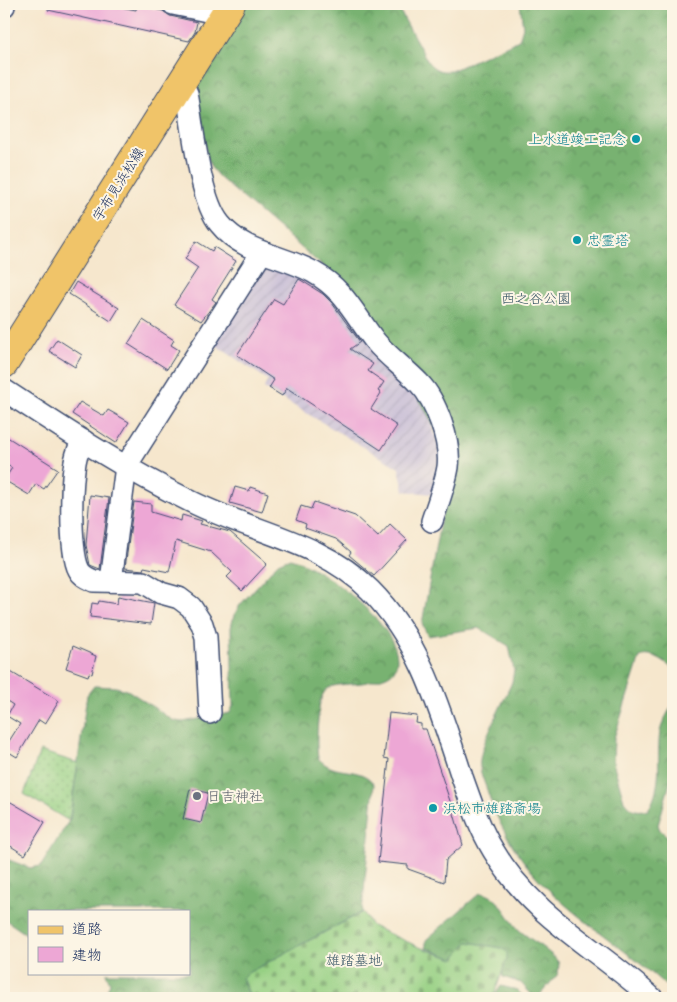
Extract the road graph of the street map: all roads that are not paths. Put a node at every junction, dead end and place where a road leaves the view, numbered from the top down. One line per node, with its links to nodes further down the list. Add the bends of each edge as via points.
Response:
1 (174, 4): 2 (street, via 212,12)
2 (226, 11): 3 (main road, 宇布見浜松線)
3 (178, 87): 4 (street, via 187,93 212,214 229,234); 5 (main road, 宇布見浜松線)
4 (262, 252): 8 (street); 9 (street, via 328,280 354,309 378,345 428,393 440,420 448,464)
5 (4, 364)
6 (4, 390): 7 (street)
7 (84, 441): 8 (street); 10 (street, via 77,452 72,513 74,554 80,572 86,578)
8 (126, 466): 10 (street); 12 (street, via 212,512 316,550 369,589 389,611 411,645 435,696 481,828 503,866 547,916)
9 (432, 521)
10 (111, 582): 11 (street, via 149,584 191,607 206,637)
11 (210, 713)
12 (652, 998)

